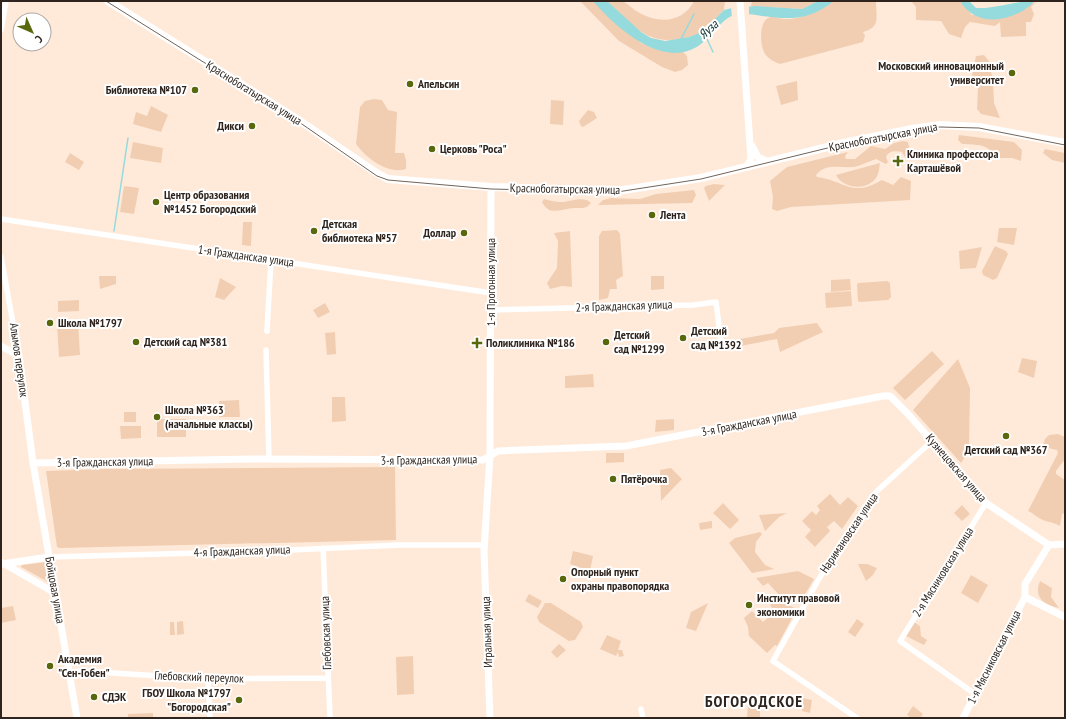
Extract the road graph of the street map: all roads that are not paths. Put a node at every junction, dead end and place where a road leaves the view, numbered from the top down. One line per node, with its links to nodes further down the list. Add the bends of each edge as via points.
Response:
1 (6, 1): 4 (street)
2 (108, 1): 9 (main road, Краснобогатырская улица, via 388,179)
3 (740, 1): 5 (street)
4 (1, 30)
5 (749, 134): 7 (street, via 754,151 758,157); 8 (street, via 751,159)
6 (1065, 143): 7 (main road, Краснобогатырская улица, via 979,127 940,125)
7 (766, 161): 8 (main road, Краснобогатырская улица)
8 (747, 166): 9 (main road, Краснобогатырская улица, via 682,181 617,191)
9 (491, 187): 13 (street, 1-я Прогонная улица)
10 (1, 219): 12 (street, 1-я Гражданская улица)
11 (1, 257): 19 (street, Алымов переулок)
12 (271, 260): 13 (street, 1-я Гражданская улица); 15 (street)
13 (491, 293): 14 (street, 1-я Прогонная улица)
14 (491, 310): 16 (street, 2-я Гражданская улица, via 716,302); 22 (street, 1-я Прогонная улица)
15 (267, 331)
16 (721, 342)
17 (1, 346): 19 (street)
18 (266, 350): 23 (street)
19 (19, 356): 24 (street, Алымов переулок)
20 (890, 396): 21 (street, Кузнецовская улица); 22 (street, 3-я Гражданская улица, via 626,446 498,451)
21 (932, 441): 25 (street, Кузнецовская улица); 45 (street, Наримановская улица, via 876,492 820,577 773,661)
22 (490, 455): 23 (street, 3-я Гражданская улица, via 483,460); 26 (street, 1-я Прогонная улица)
23 (269, 460): 24 (street, 3-я Гражданская улица)
24 (33, 463): 30 (street, Бойцовая улица)
25 (986, 503): 27 (street, Кузнецовская улица); 38 (street, 2-я Мясниковская улица, via 900,641)
26 (484, 545): 29 (street, 4-я Гражданская улица); 43 (street, Игральная улица)
27 (1049, 545): 28 (street); 33 (street, 1-я Мясниковская улица, via 1025,584)
28 (1063, 546)
29 (323, 548): 30 (street, 4-я Гражданская улица); 36 (street, Глебовская улица)
30 (49, 556): 31 (street, 4-я Гражданская улица); 32 (street, Бойцовая улица)
31 (2, 563): 32 (street)
32 (55, 593): 35 (street, Бойцовая улица)
33 (1025, 597): 34 (street); 38 (street, 1-я Мясниковская улица)
34 (1065, 617)
35 (69, 672): 37 (street, Глебовский переулок); 40 (street, Бойцовая улица)
36 (328, 678): 37 (street, Глебовский переулок); 42 (street, Глебовская улица)
37 (208, 679): 41 (street)
38 (975, 694): 46 (street, 1-я Мясниковская улица)
39 (641, 709): 44 (street)
40 (77, 718)
41 (210, 718)
42 (330, 718)
43 (490, 718)
44 (643, 718)
45 (857, 718)
46 (963, 718)

